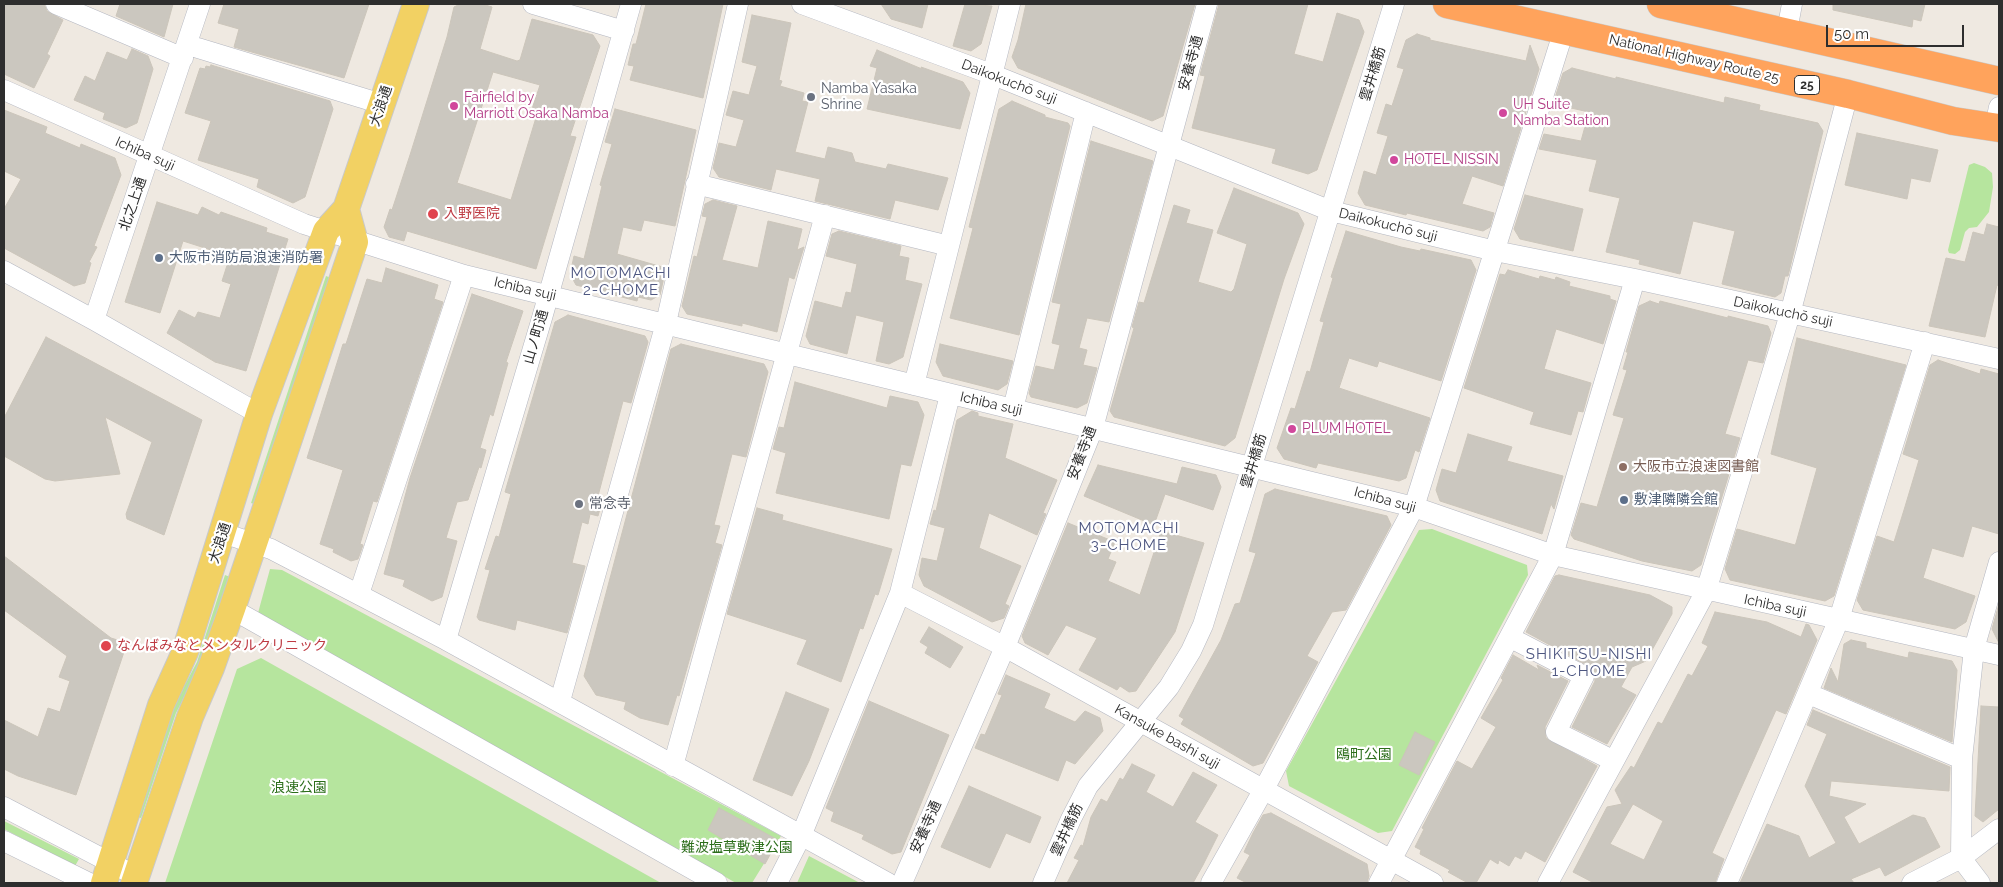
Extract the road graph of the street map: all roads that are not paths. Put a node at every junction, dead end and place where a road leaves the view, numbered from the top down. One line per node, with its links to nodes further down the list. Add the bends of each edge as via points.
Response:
1 (56, 4): 17 (street)
2 (200, 4): 17 (street, 北之上通)
3 (416, 4): 22 (main road, 大浪通)
4 (533, 4): 15 (street)
5 (631, 4): 15 (street, 山ノ町通)
6 (738, 4): 27 (street)
7 (802, 4): 18 (street, Daikokuchō suji)
8 (1010, 4): 18 (street)
9 (1207, 4): 25 (street, 安養寺通)
10 (1394, 4): 29 (street, 雲井橋筋)
11 (1447, 4): 14 (highway, National Highway Route 25 / 25)
12 (1661, 4): 16 (highway)
13 (1792, 4): 16 (street)
14 (1564, 30): 21 (highway, National Highway Route 25 / 25); 34 (street)
15 (624, 31): 38 (street, 山ノ町通)
16 (1787, 31): 19 (highway)
17 (185, 52): 22 (street); 26 (street, 北之上通)
18 (991, 74): 23 (street, Daikokuchō suji); 33 (street)
19 (1999, 81)
20 (4, 90): 26 (street, Ichiba suji)
21 (1848, 94): 24 (highway, National Highway Route 25 / 25, via 1953,121); 39 (street)
22 (382, 104): 28 (main road, 大浪通)
23 (1086, 112): 25 (street, Daikokuchō suji); 47 (street)
24 (1998, 121)
25 (1169, 145): 29 (street, Daikokuchō suji); 49 (street, 安養寺通)
26 (149, 156): 31 (street, Ichiba suji); 40 (street, 北之上通)
27 (696, 184): 30 (street); 41 (street)
28 (346, 209): 31 (main road, 大浪通); 32 (main road)
29 (1331, 211): 34 (street, Daikokuchō suji); 50 (street, 雲井橋筋)
30 (825, 215): 33 (street); 43 (street)
31 (326, 231): 32 (street, Ichiba suji); 48 (main road, 大浪通)
32 (355, 242): 36 (street, Ichiba suji); 53 (main road)
33 (948, 246): 45 (street)
34 (1496, 251): 37 (street, Daikokuchō suji); 51 (street)
35 (4, 271): 40 (street)
36 (464, 274): 38 (street, Ichiba suji); 58 (street)
37 (1635, 279): 39 (street, Daikokuchō suji); 54 (street)
38 (548, 294): 41 (street, Ichiba suji); 62 (street, 山ノ町通)
39 (1790, 314): 42 (street, Daikokuchō suji); 56 (street)
40 (94, 320): 48 (street)
41 (666, 323): 43 (street, Ichiba suji); 67 (street)
42 (1925, 342): 44 (street, Daikokuchō suji); 60 (street)
43 (787, 352): 45 (street, Ichiba suji); 71 (street)
44 (1999, 359)
45 (914, 386): 46 (street, Ichiba suji)
46 (950, 395): 47 (street, Ichiba suji); 57 (street)
47 (1014, 409): 49 (street, Ichiba suji)
48 (259, 414): 52 (main road, 大浪通)
49 (1092, 428): 50 (street, Ichiba suji); 63 (street, 安養寺通)
50 (1252, 466): 51 (street, Ichiba suji); 68 (street, 雲井橋筋, via 1203,625 1169,687)
51 (1414, 507): 54 (street, Ichiba suji); 72 (street)
52 (223, 533): 53 (street); 79 (main road, 大浪通, via 185,652 161,705)
53 (253, 543): 58 (street); 59 (main road)
54 (1553, 555): 56 (street, Ichiba suji); 61 (street)
55 (1999, 562): 64 (street)
56 (1706, 591): 60 (street, Ichiba suji); 70 (street)
57 (900, 593): 63 (street, Kansuke bashi suji); 75 (street)
58 (359, 594): 62 (street)
59 (232, 609): 80 (main road, via 190,717); 82 (street)
60 (1839, 620): 64 (street, Ichiba suji); 66 (street)
61 (1511, 638): 70 (street, via 1584,676 1556,732); 78 (street)
62 (446, 640): 67 (street)
63 (1005, 646): 68 (street, Kansuke bashi suji); 85 (street, 安養寺通)
64 (1974, 649): 65 (street, Ichiba suji); 69 (street)
65 (1999, 655)
66 (1809, 694): 69 (street); 91 (street)
67 (560, 701): 71 (street)
68 (1140, 722): 72 (street, Kansuke bashi suji); 86 (street, 雲井橋筋, via 1088,786)
69 (1962, 759): 77 (street)
70 (1614, 761): 90 (street)
71 (674, 766): 75 (street)
72 (1264, 789): 78 (street, Kansuke bashi suji); 87 (street)
73 (4, 808): 79 (street)
74 (1999, 829): 77 (street)
75 (801, 836): 83 (street); 84 (street)
76 (4, 841): 81 (street)
77 (1961, 858): 92 (street); 93 (street)
78 (1391, 861): 88 (street); 89 (street, Kansuke bashi suji)
79 (107, 873): 80 (street)
80 (135, 880)
81 (89, 883)
82 (718, 883)
83 (777, 883)
84 (888, 883)
85 (902, 883)
86 (1043, 883)
87 (1211, 883)
88 (1379, 883)
89 (1433, 883)
90 (1548, 883)
91 (1728, 883)
92 (1912, 883)
93 (1980, 883)

